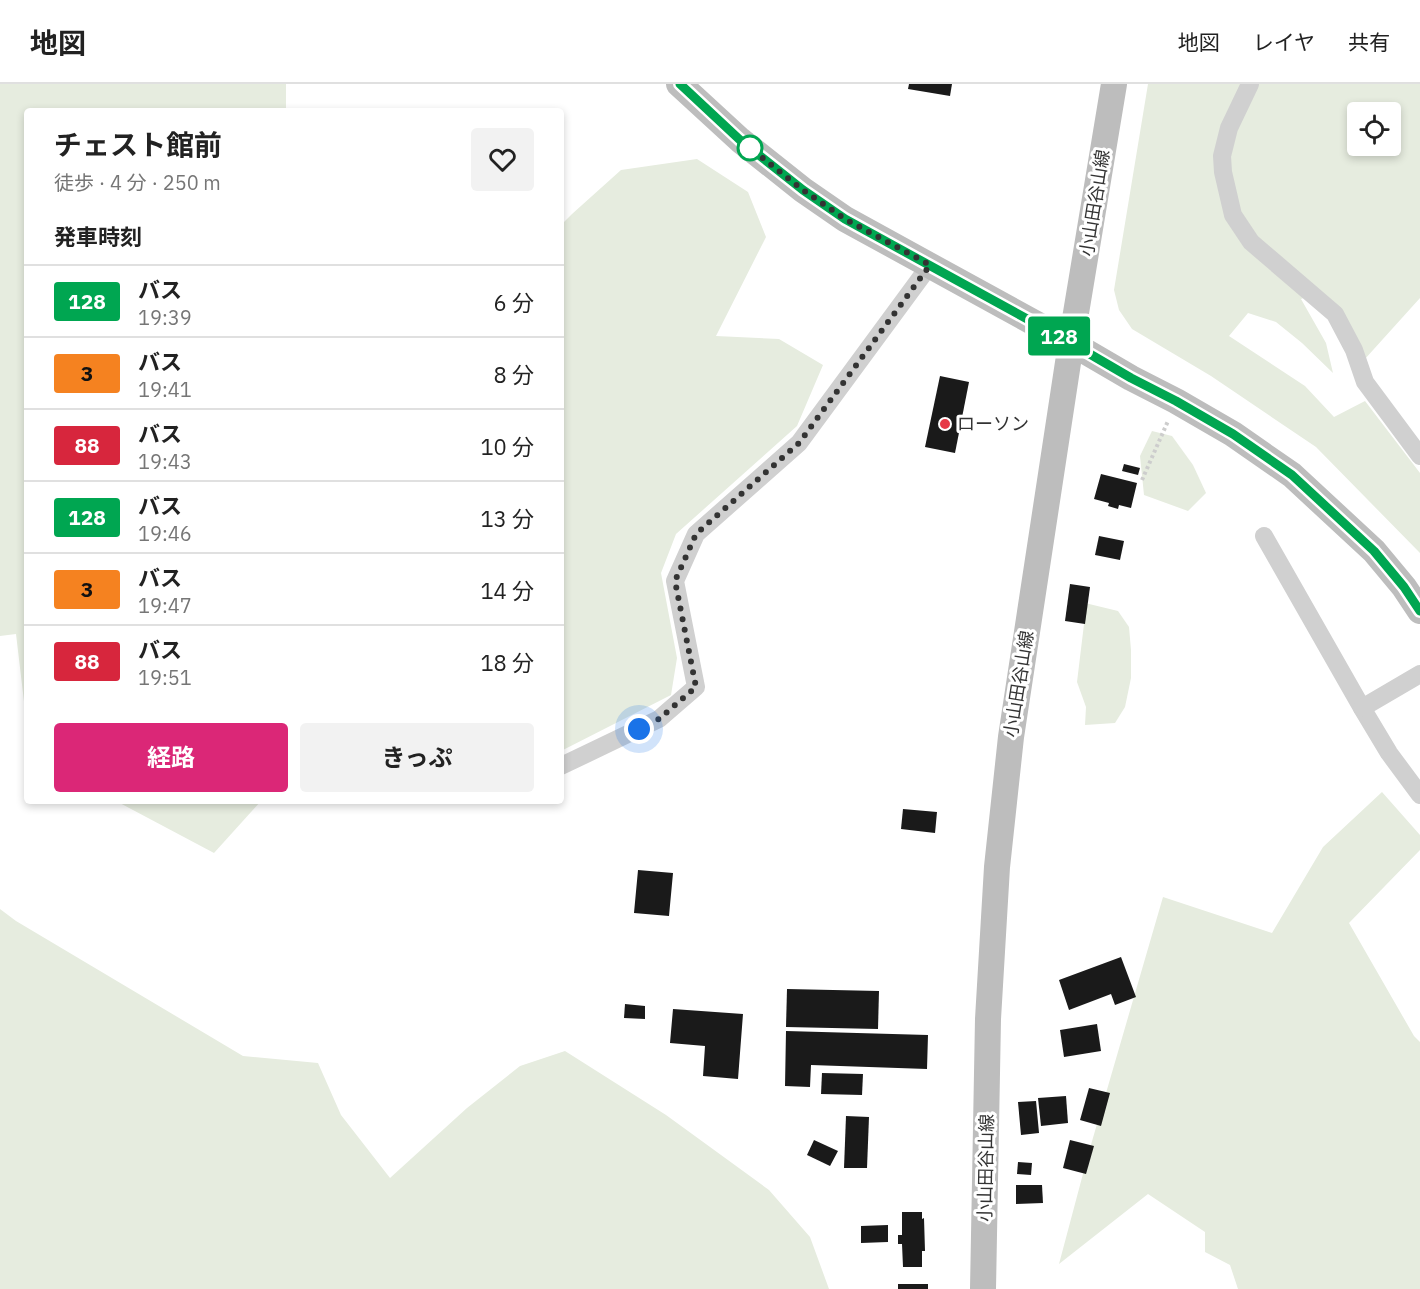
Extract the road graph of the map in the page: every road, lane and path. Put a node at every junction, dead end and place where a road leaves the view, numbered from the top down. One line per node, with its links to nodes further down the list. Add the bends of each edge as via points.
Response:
1 (680, 84): 4 (main road, via 740,140 803,190 845,219)
2 (1114, 84): 5 (main road, 小山田谷山線)
3 (1250, 84): 7 (street, via 1229,128 1222,156 1233,215 1251,242 1335,314 1365,382)
4 (930, 265): 5 (main road); 13 (street, via 799,443 696,534 675,581 696,687 659,719)
5 (1071, 343): 6 (main road); 15 (main road, 小山田谷山線, via 1011,737 997,867 988,1018)
6 (1176, 401): 8 (path); 10 (main road, via 1292,475 1374,551)
7 (1420, 456)
8 (1142, 480)
9 (1264, 536): 12 (street)
10 (1420, 611)
11 (1420, 674): 12 (street)
12 (1362, 708): 14 (street)
13 (564, 765)
14 (1420, 795)
15 (983, 1289)

